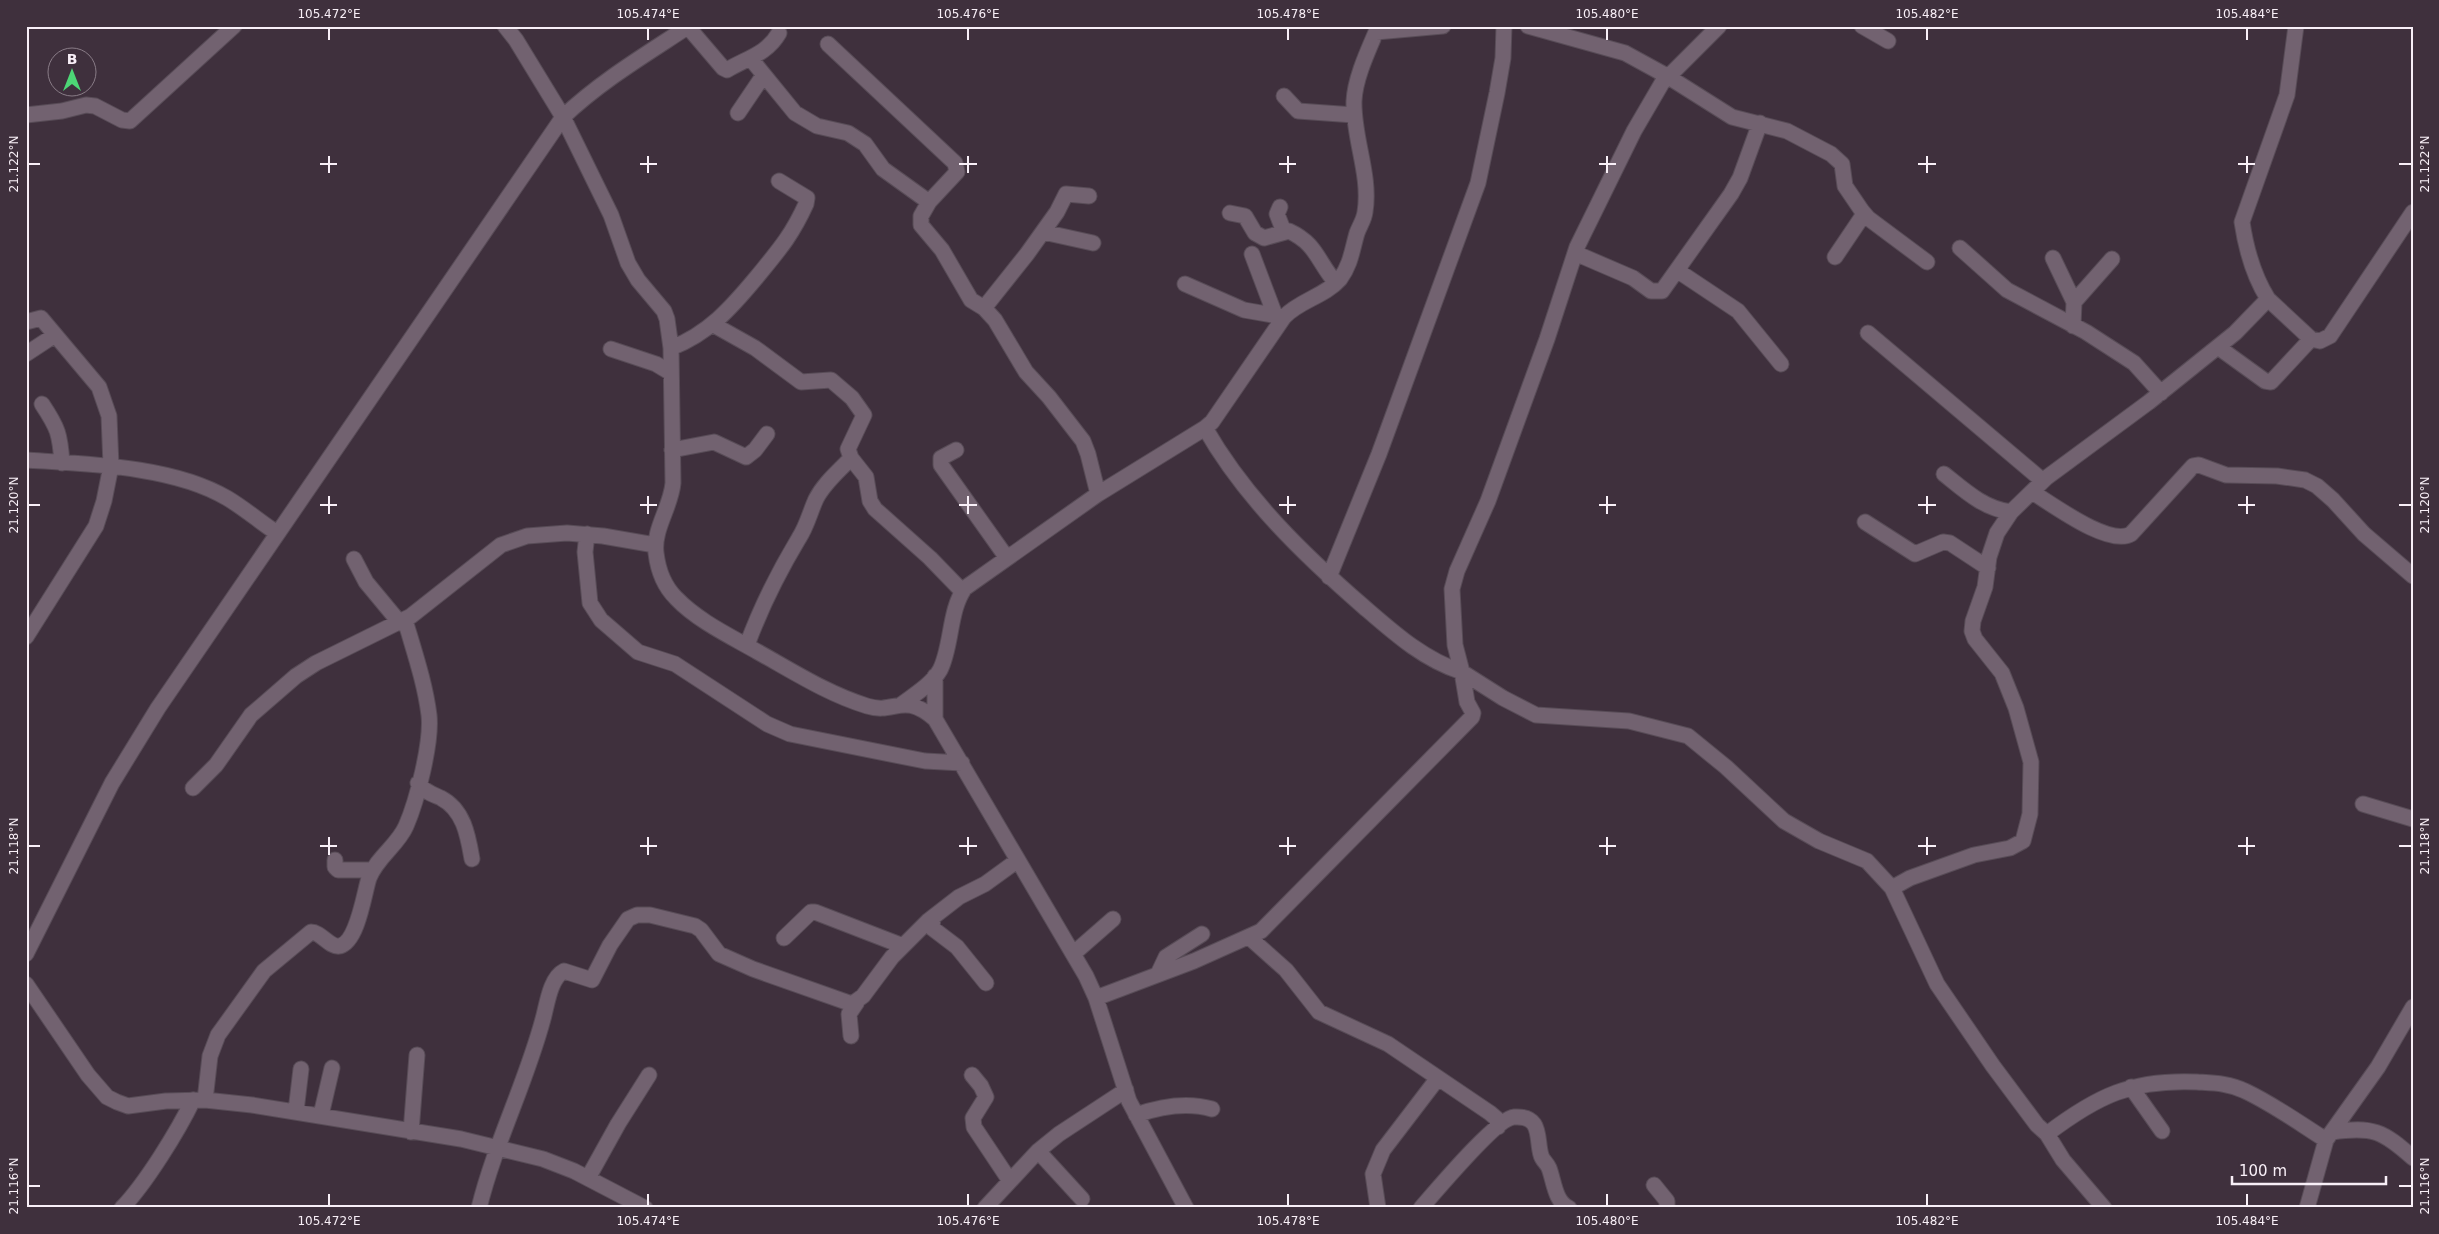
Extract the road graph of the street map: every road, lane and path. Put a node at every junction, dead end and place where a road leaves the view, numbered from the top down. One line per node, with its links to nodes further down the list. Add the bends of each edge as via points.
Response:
1 (234, 26): 19 (street, via 130,121 86,105 62,112)
2 (505, 26): 21 (street)
3 (688, 26): 14 (street, via 723,68 727,70); 21 (street, via 607,79)
4 (1443, 26): 10 (street)
5 (1504, 26): 82 (street, via 1503,58 1478,183 1379,454)
6 (1528, 26): 16 (street, via 1625,53)
7 (1718, 26): 16 (street)
8 (1862, 26): 12 (street)
9 (2296, 26): 43 (street, via 2287,96 2242,222 2252,266)
10 (1375, 29): 20 (street, via 1354,99)
11 (780, 33): 14 (street, via 769,47)
12 (1888, 41)
13 (828, 44): 25 (street, via 955,163 955,175)
14 (750, 59): 15 (street)
15 (764, 76): 18 (street); 25 (street, via 795,113 816,126 848,133 865,144 883,169)
16 (1667, 76): 22 (street, via 1732,118); 34 (street, via 1634,131)
17 (1284, 96): 20 (street, via 1298,111)
18 (738, 112)
19 (26, 115)
20 (1354, 115): 41 (street, via 1366,208 1352,257)
21 (563, 117): 54 (street, via 611,214 628,263 664,312); 75 (street)
22 (1760, 123): 29 (street, via 1787,131 1841,162 1846,186); 40 (street, via 1740,178)
23 (779, 181): 48 (street, via 804,195 806,204 776,255)
24 (1089, 196): 30 (street, via 1066,194)
25 (929, 202): 45 (street, via 920,218 921,225 942,250 971,300)
26 (1280, 207): 31 (street, via 1277,214)
27 (2413, 212): 52 (street, via 2330,336 2320,341)
28 (1230, 213): 31 (street, via 1245,216 1255,233 1264,238)
29 (1864, 214): 36 (street); 39 (street)
30 (1042, 232): 32 (street); 45 (street)
31 (1284, 232): 41 (street, via 1289,231 1311,244)
32 (1094, 243)
33 (1960, 248): 49 (street, via 2007,290)
34 (1575, 253): 40 (street, via 1633,278 1653,292 1662,291); 87 (street, via 1488,501 1452,589 1454,645)
35 (1252, 254): 46 (street)
36 (1835, 257)
37 (2053, 258): 44 (street)
38 (2112, 259): 44 (street)
39 (1927, 262)
40 (1678, 271): 57 (street, via 1738,311)
41 (1336, 283): 46 (street, via 1320,296)
42 (1185, 284): 46 (street, via 1244,310)
43 (2268, 299): 52 (street); 53 (street)
44 (2074, 302): 49 (street)
45 (984, 308): 72 (street, via 995,320 1026,372 1083,441)
46 (1279, 316): 61 (street, via 1212,422)
47 (26, 322): 51 (street, via 41,318)
48 (714, 325): 54 (street); 65 (street, via 755,348 801,382 831,380 844,390 864,414 848,444)
49 (2073, 326): 59 (street, via 2137,365)
50 (1868, 333): 70 (street)
51 (55, 335): 56 (street); 68 (street, via 99,387 109,416)
52 (2310, 339): 53 (street, via 2271,382 2264,382)
53 (2218, 346): 59 (street)
54 (671, 348): 58 (street)
55 (611, 349): 58 (street, via 656,364)
56 (26, 354)
57 (1781, 364)
58 (671, 373): 63 (street)
59 (2161, 393): 70 (street)
60 (42, 404): 67 (street, via 57,426)
61 (1205, 428): 72 (street); 82 (street, via 1258,504)
62 (767, 434): 63 (street, via 756,450 746,457 714,442)
63 (672, 450): 77 (street, via 672,493)
64 (956, 450): 78 (street, via 940,458 940,465)
65 (851, 458): 83 (street, via 866,477 870,501 875,509); 86 (street, via 817,498 800,537 766,597)
66 (26, 460): 67 (street)
67 (62, 463): 68 (street)
68 (111, 466): 75 (street, via 199,484 227,498); 85 (street, via 96,526)
69 (1944, 474): 73 (street, via 1980,501)
70 (2044, 481): 71 (street)
71 (2032, 492): 73 (street); 81 (street, via 2084,525 2122,538 2131,534 2193,466 2199,465 2226,475 2297,478 2317,486 2364,534)
72 (1098, 494): 78 (street)
73 (2011, 512): 80 (street, via 1996,533)
74 (1866, 522): 80 (street, via 1915,554 1947,542)
75 (277, 533): 107 (street, via 158,708 112,783)
76 (587, 534): 77 (street); 84 (street, via 527,536 501,545); 91 (street, via 585,568 590,603 601,620 638,652 675,664 767,724 790,734 925,761)
77 (655, 546): 86 (street, via 661,574 676,598 697,616)
78 (1006, 558): 83 (street)
79 (354, 559): 84 (street, via 366,582)
80 (1988, 568): 100 (street, via 1972,631 2002,673 2031,762 2030,814 2023,841 2010,848 1974,855 1910,878)
81 (2413, 576)
82 (1329, 577): 87 (street, via 1412,648)
83 (962, 591): 88 (street, via 942,664)
84 (402, 621): 92 (street, via 429,716); 93 (street, via 296,676 251,715 216,764)
85 (26, 637)
86 (747, 646): 89 (street, via 824,690 868,707)
87 (1462, 672): 100 (street, via 1536,715 1629,722 1688,736 1784,821 1819,841 1867,861); 105 (street, via 1472,717 1281,912)
88 (935, 676): 89 (street); 90 (street)
89 (902, 704): 90 (street, via 919,708)
90 (935, 719): 91 (street)
91 (962, 763): 98 (street)
92 (418, 783): 96 (street, via 452,806 460,816); 99 (street, via 403,832)
93 (193, 788)
94 (2363, 804): 95 (street)
95 (2413, 819)
96 (472, 859)
97 (336, 860): 99 (street, via 338,870)
98 (1018, 860): 101 (street); 108 (street)
99 (372, 870): 124 (street, via 353,932 347,941 335,946 316,932 310,932 259,978 218,1034)
100 (1892, 888): 132 (street, via 1937,984 1993,1066)
101 (933, 917): 106 (street); 110 (street, via 932,928 957,947)
102 (1113, 919): 108 (street)
103 (1202, 934): 109 (street, via 1166,957)
104 (784, 938): 106 (street, via 811,912 815,912)
105 (1250, 938): 109 (street); 121 (street, via 1286,970 1319,1012 1388,1044)
106 (903, 946): 113 (street)
107 (26, 954)
108 (1073, 954): 112 (street)
109 (1158, 974): 112 (street)
110 (986, 983)
111 (26, 984): 124 (street, via 88,1075 107,1097 128,1106)
112 (1096, 998): 123 (street)
113 (857, 1002): 115 (street, via 849,1014); 134 (street, via 843,1001 718,954 695,926 637,915 628,919 620,930 592,980 564,971 555,980 535,1051)
114 (2413, 1008): 133 (street, via 2378,1067)
115 (851, 1036)
116 (417, 1055): 131 (street)
117 (332, 1068): 127 (street)
118 (301, 1069): 126 (street)
119 (649, 1075): 137 (street)
120 (972, 1075): 138 (street, via 986,1097 972,1118 974,1127)
121 (1438, 1078): 129 (street, via 1490,1112 1497,1119); 146 (street, via 1383,1150 1373,1174)
122 (2131, 1087): 130 (street); 132 (street, via 2076,1112); 133 (street, via 2158,1082 2221,1083 2244,1090)
123 (1126, 1090): 128 (street); 135 (street)
124 (199, 1100): 126 (street); 141 (street)
125 (1212, 1109): 128 (street, via 1202,1106 1168,1107)
126 (296, 1111): 127 (street)
127 (321, 1115): 131 (street)
128 (1136, 1115): 145 (street)
129 (1498, 1127): 147 (street); 148 (street, via 1505,1119 1515,1117 1530,1121 1539,1135 1540,1154 1560,1198)
130 (2162, 1131)
131 (411, 1132): 134 (street)
132 (2046, 1134): 150 (street, via 2063,1160)
133 (2329, 1136): 136 (street, via 2352,1129 2372,1131 2388,1136); 151 (street)
134 (497, 1147): 137 (street, via 543,1159); 142 (street)
135 (1038, 1151): 138 (street); 140 (street)
136 (2413, 1158)
137 (588, 1178): 143 (street)
138 (1010, 1181): 144 (street)
139 (1654, 1185): 149 (street, via 1667,1201)
140 (1082, 1199)
141 (122, 1208)
142 (478, 1208)
143 (645, 1208)
144 (985, 1208)
145 (1186, 1208)
146 (1378, 1208)
147 (1421, 1208)
148 (1569, 1208)
149 (1666, 1208)
150 (2104, 1208)
151 (2307, 1208)

